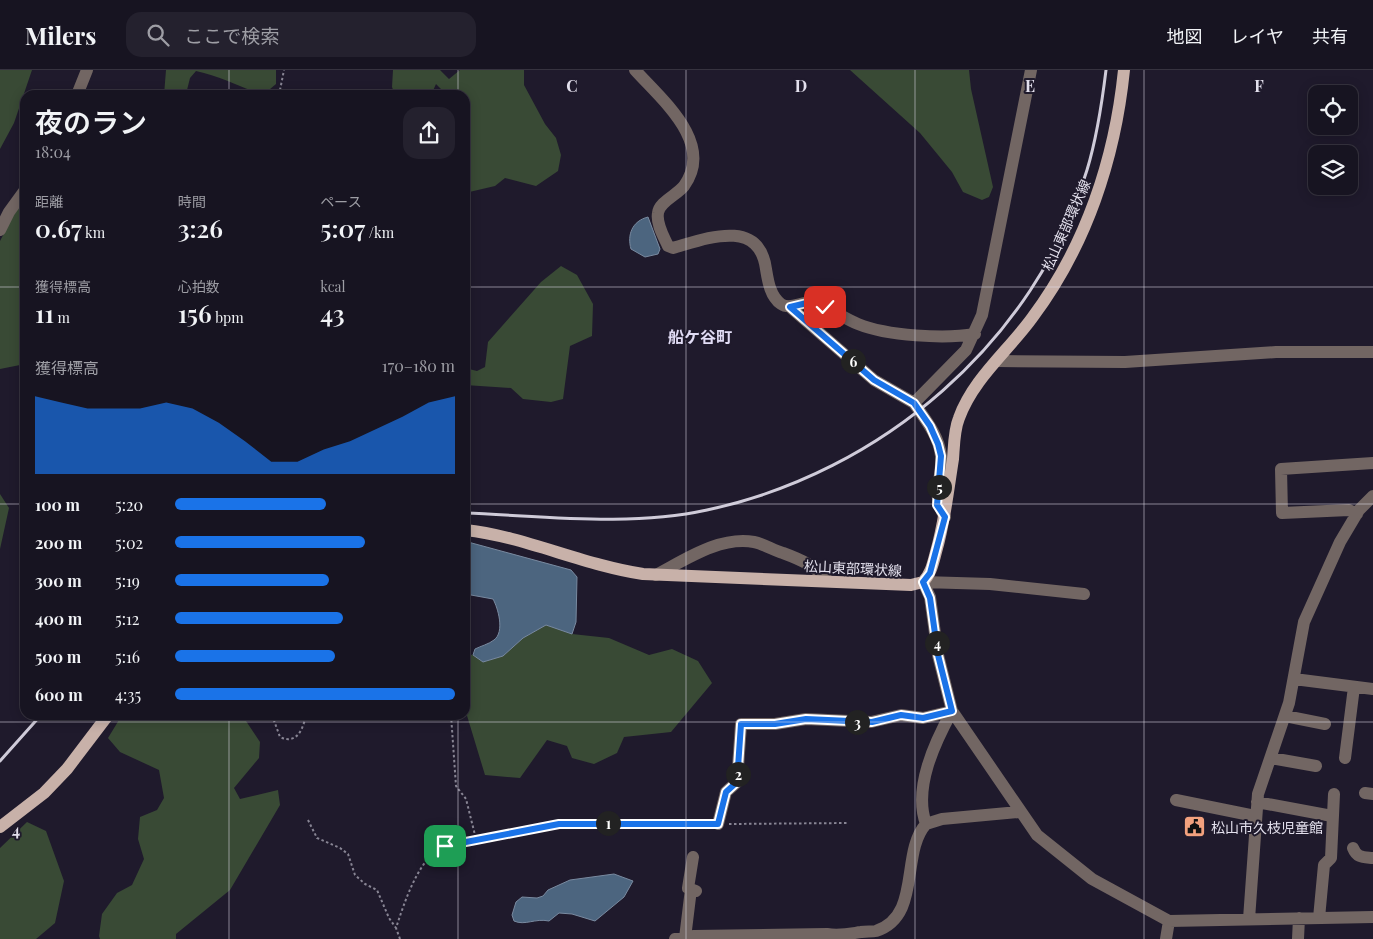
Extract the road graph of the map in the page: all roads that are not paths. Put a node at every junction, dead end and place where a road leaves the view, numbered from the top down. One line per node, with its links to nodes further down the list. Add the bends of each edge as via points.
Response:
1 (86, 70): 5 (street)
2 (635, 70): 8 (street, via 684,128 694,151 690,177 658,211 668,246 673,248 715,235 743,238 755,245 765,259 768,285 773,296)
3 (1031, 70): 9 (street, via 982,315)
4 (1124, 70): 11 (main road, 松山東部環状線, via 1109,158 1087,221 1054,288)
5 (78, 90)
6 (20, 197): 7 (street)
7 (0, 230)
8 (790, 307): 9 (street, via 811,302 878,330 957,337); 12 (street, via 874,380)
9 (975, 334): 12 (street, via 966,350)
10 (1373, 352): 11 (street, via 1276,352 1125,362)
11 (997, 361): 16 (main road, 松山東部環状線, via 972,392 958,420)
12 (914, 403): 16 (street, via 938,444 941,456 937,505)
13 (1373, 463): 15 (street, via 1281,469 1282,513 1349,510)
14 (1373, 496): 15 (street)
15 (1357, 514): 22 (street, via 1309,606)
16 (945, 517): 20 (main road, 松山東部環状線, via 930,573)
17 (470, 531): 18 (main road, 松山東部環状線, via 613,569)
18 (656, 575): 19 (main road, 松山東部環状線); 19 (street, via 714,547 743,541 802,560)
19 (828, 581): 20 (main road, 松山東部環状線, via 911,585)
20 (923, 582): 21 (street, via 990,584); 25 (street, via 930,598 938,655)
21 (1084, 594)
22 (1294, 679): 23 (street); 26 (street)
23 (1354, 687): 24 (street); 30 (street)
24 (1373, 690)
25 (952, 711): 35 (street); 38 (street, via 923,718 901,715 872,722 806,719 775,724 741,724 737,782 726,792); 39 (street, via 930,753 926,768 922,809)
26 (1285, 716): 28 (street); 29 (street)
27 (104, 720): 40 (main road, via 44,793)
28 (1324, 724)
29 (1271, 758): 31 (street); 34 (street)
30 (1345, 758)
31 (1316, 766)
32 (1334, 794): 37 (street)
33 (1176, 800): 36 (street)
34 (1257, 802): 36 (street); 37 (street)
35 (1019, 812): 39 (street, via 942,819); 48 (street, via 1037,835 1092,879)
36 (1255, 816): 47 (street)
37 (1332, 816): 46 (street, via 1331,858 1324,865)
38 (718, 824)
39 (926, 824): 50 (street, via 916,840 903,905 897,916 876,931)
40 (0, 826)
41 (1353, 848): 43 (street, via 1361,857)
42 (693, 858): 49 (street, via 688,888 695,891)
43 (1373, 858)
44 (1373, 917): 46 (street)
45 (1299, 918): 46 (street); 47 (street); 52 (street)
46 (1319, 918)
47 (1248, 919): 48 (street)
48 (1169, 921): 51 (street)
49 (680, 938): 50 (street, via 827,934)
50 (845, 938)
51 (1166, 939)
52 (1298, 939)

